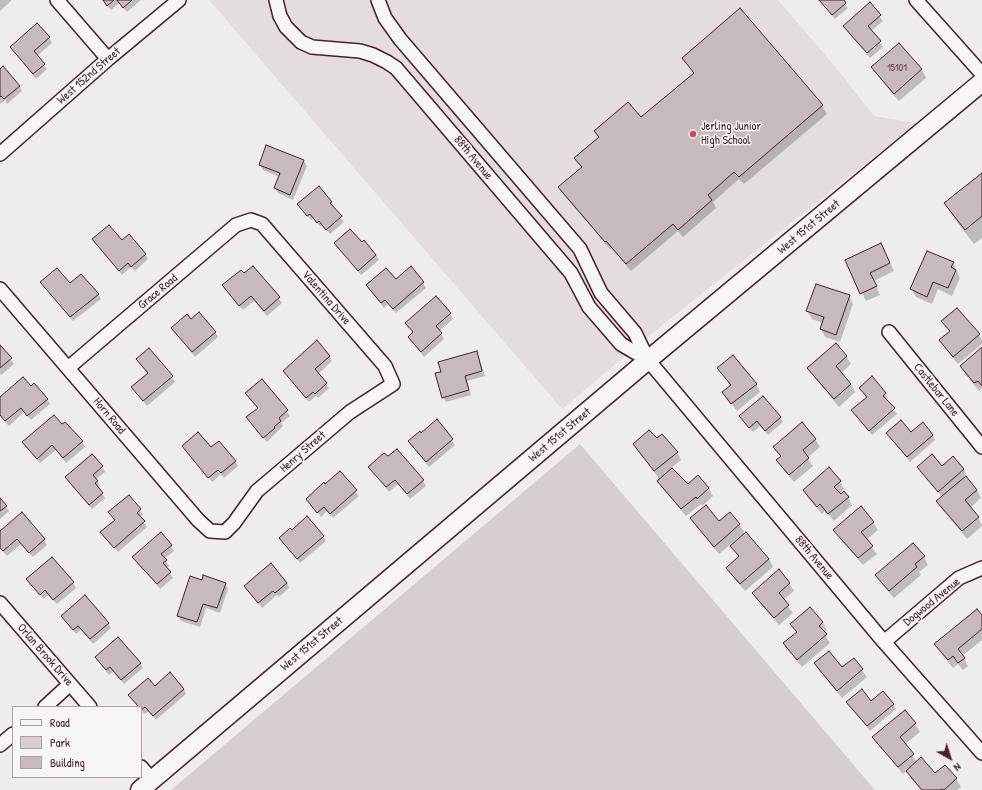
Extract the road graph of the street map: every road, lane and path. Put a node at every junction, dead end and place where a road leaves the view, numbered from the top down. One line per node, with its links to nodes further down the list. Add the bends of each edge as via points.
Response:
1 (57, 0): 6 (street)
2 (179, 0): 6 (street, West 152nd Street)
3 (276, 0): 13 (street, 88th Avenue, via 286,27 301,42 312,47 373,54 396,68 571,274 584,299 599,318 622,344)
4 (378, 0): 13 (street, 88th Avenue, via 384,18 400,39 580,249 601,293 635,333)
5 (916, 0): 7 (street)
6 (108, 59): 9 (street, West 152nd Street)
7 (982, 74)
8 (982, 82): 13 (street, West 151st Street)
9 (0, 154)
10 (251, 220): 14 (street, Grace Road, via 236,225); 15 (street, Valentina Drive, via 262,224 385,366)
11 (0, 288): 14 (street, Horn Road)
12 (889, 332): 16 (street, Castlebar Lane)
13 (648, 360): 20 (street, 88th Avenue); 27 (street, West 151st Street)
14 (68, 368): 17 (street, Horn Road, via 198,520 210,530)
15 (393, 384): 17 (street, Henry Street, via 350,412 257,491)
16 (982, 447)
17 (225, 532)
18 (982, 568): 20 (street, Dogwood Avenue, via 959,578)
19 (0, 603): 21 (street, Orlan Brook Drive)
20 (884, 642): 26 (street, 88th Avenue)
21 (70, 684): 22 (street); 23 (street, Orlan Brook Drive)
22 (46, 706)
23 (89, 706)
24 (12, 735): 25 (street)
25 (0, 745)
26 (982, 753)
27 (144, 779)

